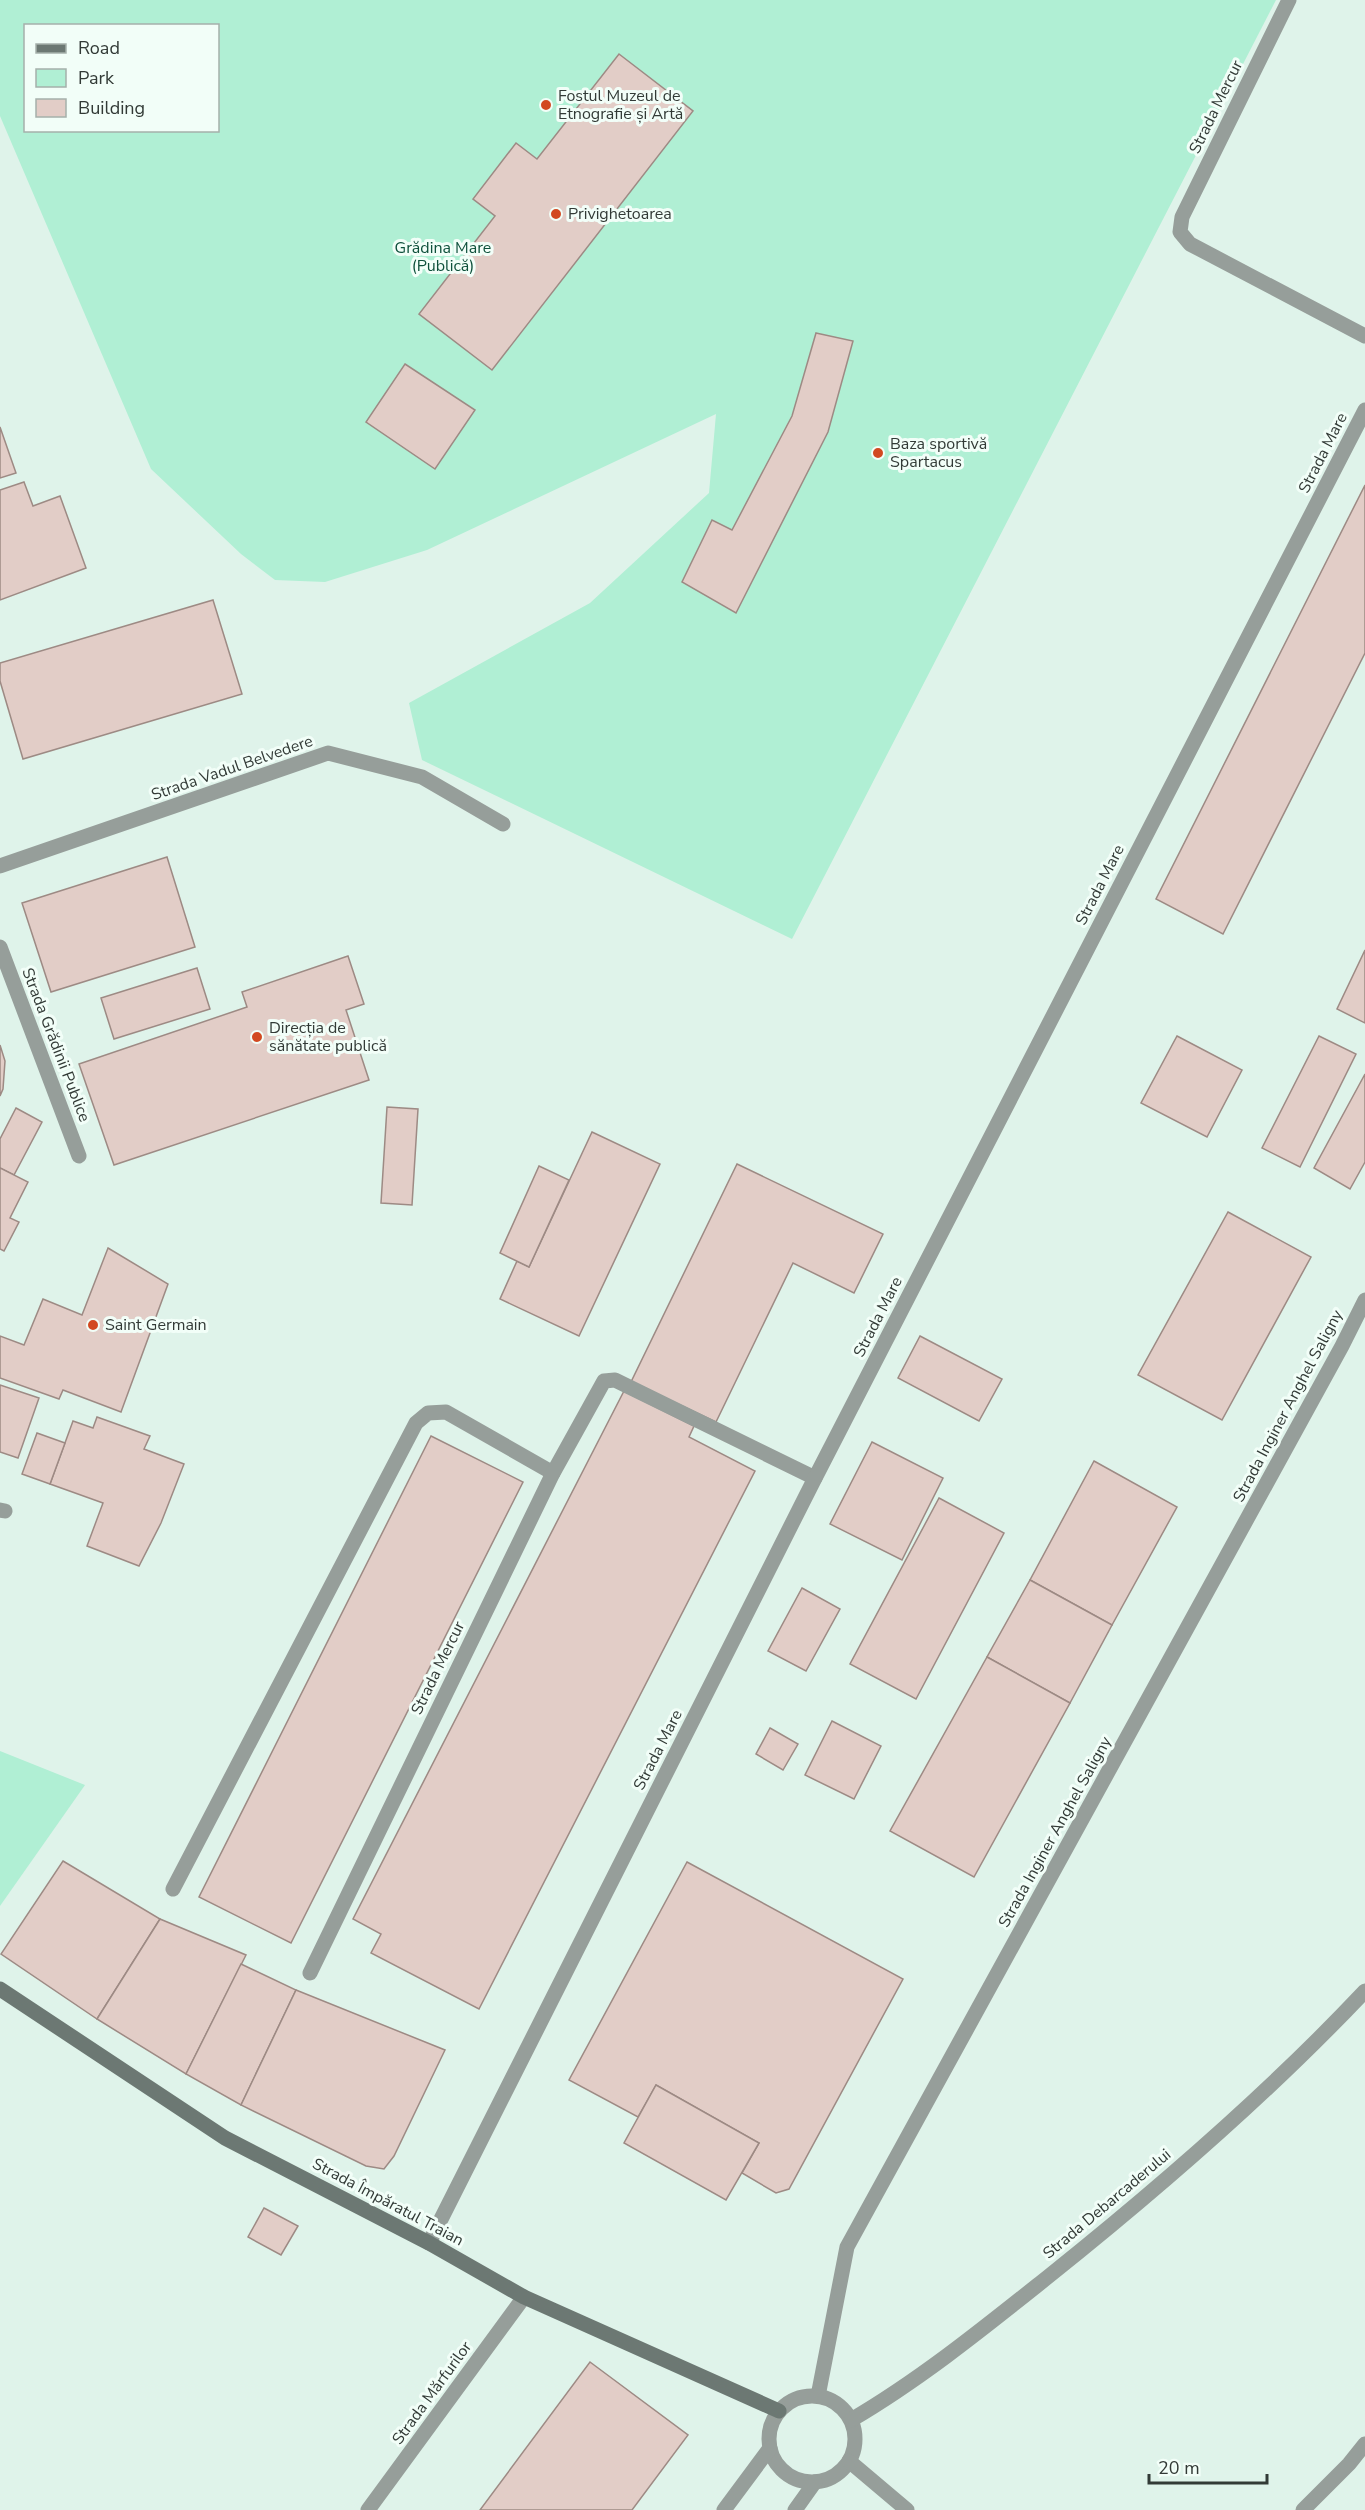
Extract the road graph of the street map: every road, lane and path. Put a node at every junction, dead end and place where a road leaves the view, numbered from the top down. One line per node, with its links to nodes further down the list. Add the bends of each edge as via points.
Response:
1 (1289, 0): 2 (street, Strada Mercur, via 1182,217 1180,232 1190,244)
2 (1365, 336)
3 (1365, 410): 10 (street, Strada Mare)
4 (503, 824): 5 (street, Strada Vadul Belvedere, via 422,777 328,753)
5 (0, 866)
6 (0, 947): 7 (street, Strada Grădinii Publice)
7 (79, 1156)
8 (1365, 1300): 17 (street, Strada Inginer Anghel Saligny, via 847,2247)
9 (553, 1473): 10 (street, Strada Mercur, via 604,1381 615,1380); 11 (street, via 446,1412 428,1413 416,1423); 12 (street, Strada Mercur)
10 (815, 1478): 15 (street, Strada Mare)
11 (173, 1889)
12 (310, 1973)
13 (0, 1989): 15 (street, Strada Împăratul Traian, via 225,2138)
14 (1365, 1991): 19 (street, Strada Debarcaderului, via 1314,2045 1215,2136 1085,2247 894,2395)
15 (429, 2243): 16 (street, Strada Împăratul Traian)
16 (524, 2297): 18 (street, Strada Împăratul Traian); 24 (street, Strada Mărfurilor)
17 (818, 2396): 18 (street, via 803,2397); 19 (street, via 843,2408)
18 (779, 2411): 21 (street, via 772,2422)
19 (851, 2420): 22 (street, via 855,2440)
20 (1365, 2444): 28 (street)
21 (770, 2448): 23 (street, via 782,2469); 25 (street)
22 (849, 2461): 23 (street, via 829,2478); 27 (street)
23 (815, 2482): 26 (street)
24 (368, 2510)
25 (724, 2510)
26 (795, 2510)
27 (907, 2510)
28 (1304, 2510)

